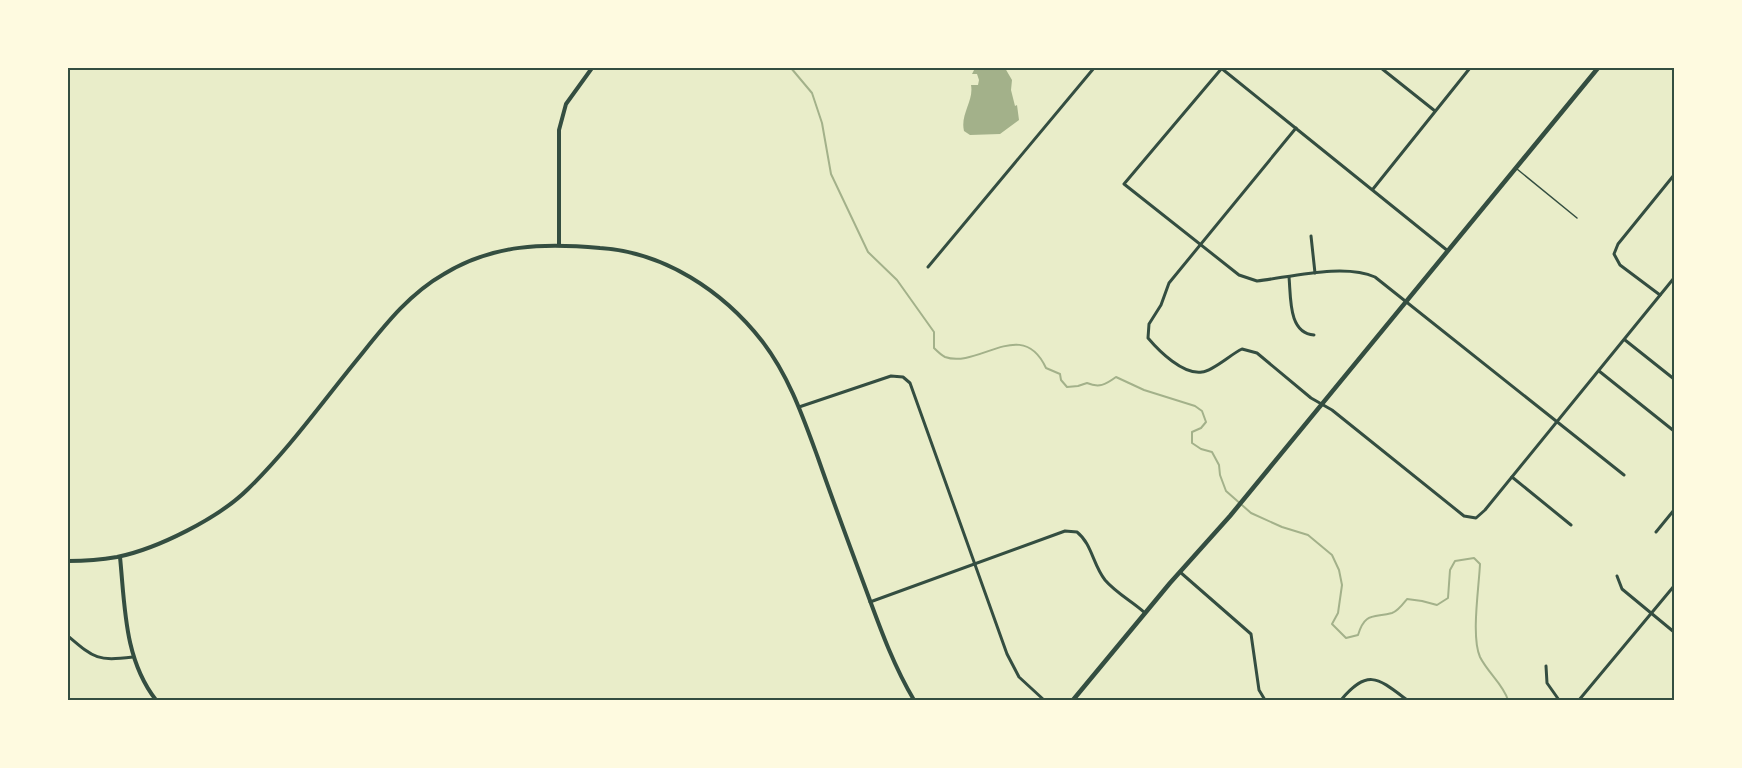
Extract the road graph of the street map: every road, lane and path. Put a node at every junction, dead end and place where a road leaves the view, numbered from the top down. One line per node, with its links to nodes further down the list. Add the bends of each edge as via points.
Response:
1 (592, 68): 14 (main road, via 566,104 559,130)
2 (1094, 68): 17 (street)
3 (1222, 68): 8 (street); 15 (street, via 1124,184)
4 (1381, 68): 7 (street)
5 (1470, 68): 7 (street)
6 (1598, 68): 9 (main road)
7 (1434, 111): 11 (street)
8 (1296, 129): 11 (street); 15 (street)
9 (1516, 168): 12 (lane); 16 (main road)
10 (1674, 175): 21 (street, via 1614,254 1620,265)
11 (1372, 189): 16 (street)
12 (1577, 218)
13 (1311, 236): 18 (street)
14 (559, 244): 28 (main road, via 636,254 702,283 763,342); 38 (main road, via 486,254 444,274 407,301 387,322 246,491 215,515 169,539)
15 (1200, 246): 19 (street, via 1248,279); 27 (street, via 1169,283 1149,324 1148,338 1161,353 1189,371 1202,372 1242,349 1257,354)
16 (1448, 250): 22 (main road)
17 (928, 267)
18 (1315, 273): 19 (street); 22 (street, via 1366,273)
19 (1289, 277): 23 (street, via 1297,327)
20 (1674, 278): 21 (street)
21 (1660, 296): 24 (street)
22 (1406, 300): 27 (main road); 29 (street)
23 (1314, 335)
24 (1624, 340): 25 (street); 26 (street)
25 (1599, 371): 29 (street); 30 (street)
26 (1674, 379)
27 (1322, 403): 32 (street, via 1464,516 1476,518); 41 (main road)
28 (799, 407): 40 (street, via 891,376 903,377 910,383); 44 (main road)
29 (1557, 422): 31 (street); 32 (street)
30 (1674, 431)
31 (1624, 475)
32 (1512, 477): 36 (street)
33 (1674, 510): 34 (street)
34 (1670, 516): 35 (street); 37 (street)
35 (1674, 519)
36 (1571, 525)
37 (1656, 532)
38 (120, 556): 39 (main road); 49 (main road)
39 (68, 561)
40 (975, 564): 44 (street); 46 (street, via 1065,531 1077,532 1087,541 1107,582); 53 (street, via 1013,667)
41 (1180, 572): 46 (main road); 55 (street, via 1251,634)
42 (1617, 576): 45 (street, via 1622,589)
43 (1674, 586): 45 (street)
44 (870, 602): 52 (main road)
45 (1651, 613): 47 (street); 59 (street)
46 (1145, 614): 54 (main road)
47 (1674, 632)
48 (68, 636): 49 (street, via 96,658)
49 (133, 657): 51 (main road)
50 (1546, 666): 58 (street, via 1547,683)
51 (154, 700)
52 (914, 700)
53 (1044, 700)
54 (1073, 700)
55 (1264, 700)
56 (1341, 700): 57 (street, via 1358,683 1371,680 1382,681)
57 (1407, 700)
58 (1559, 700)
59 (1579, 700)

